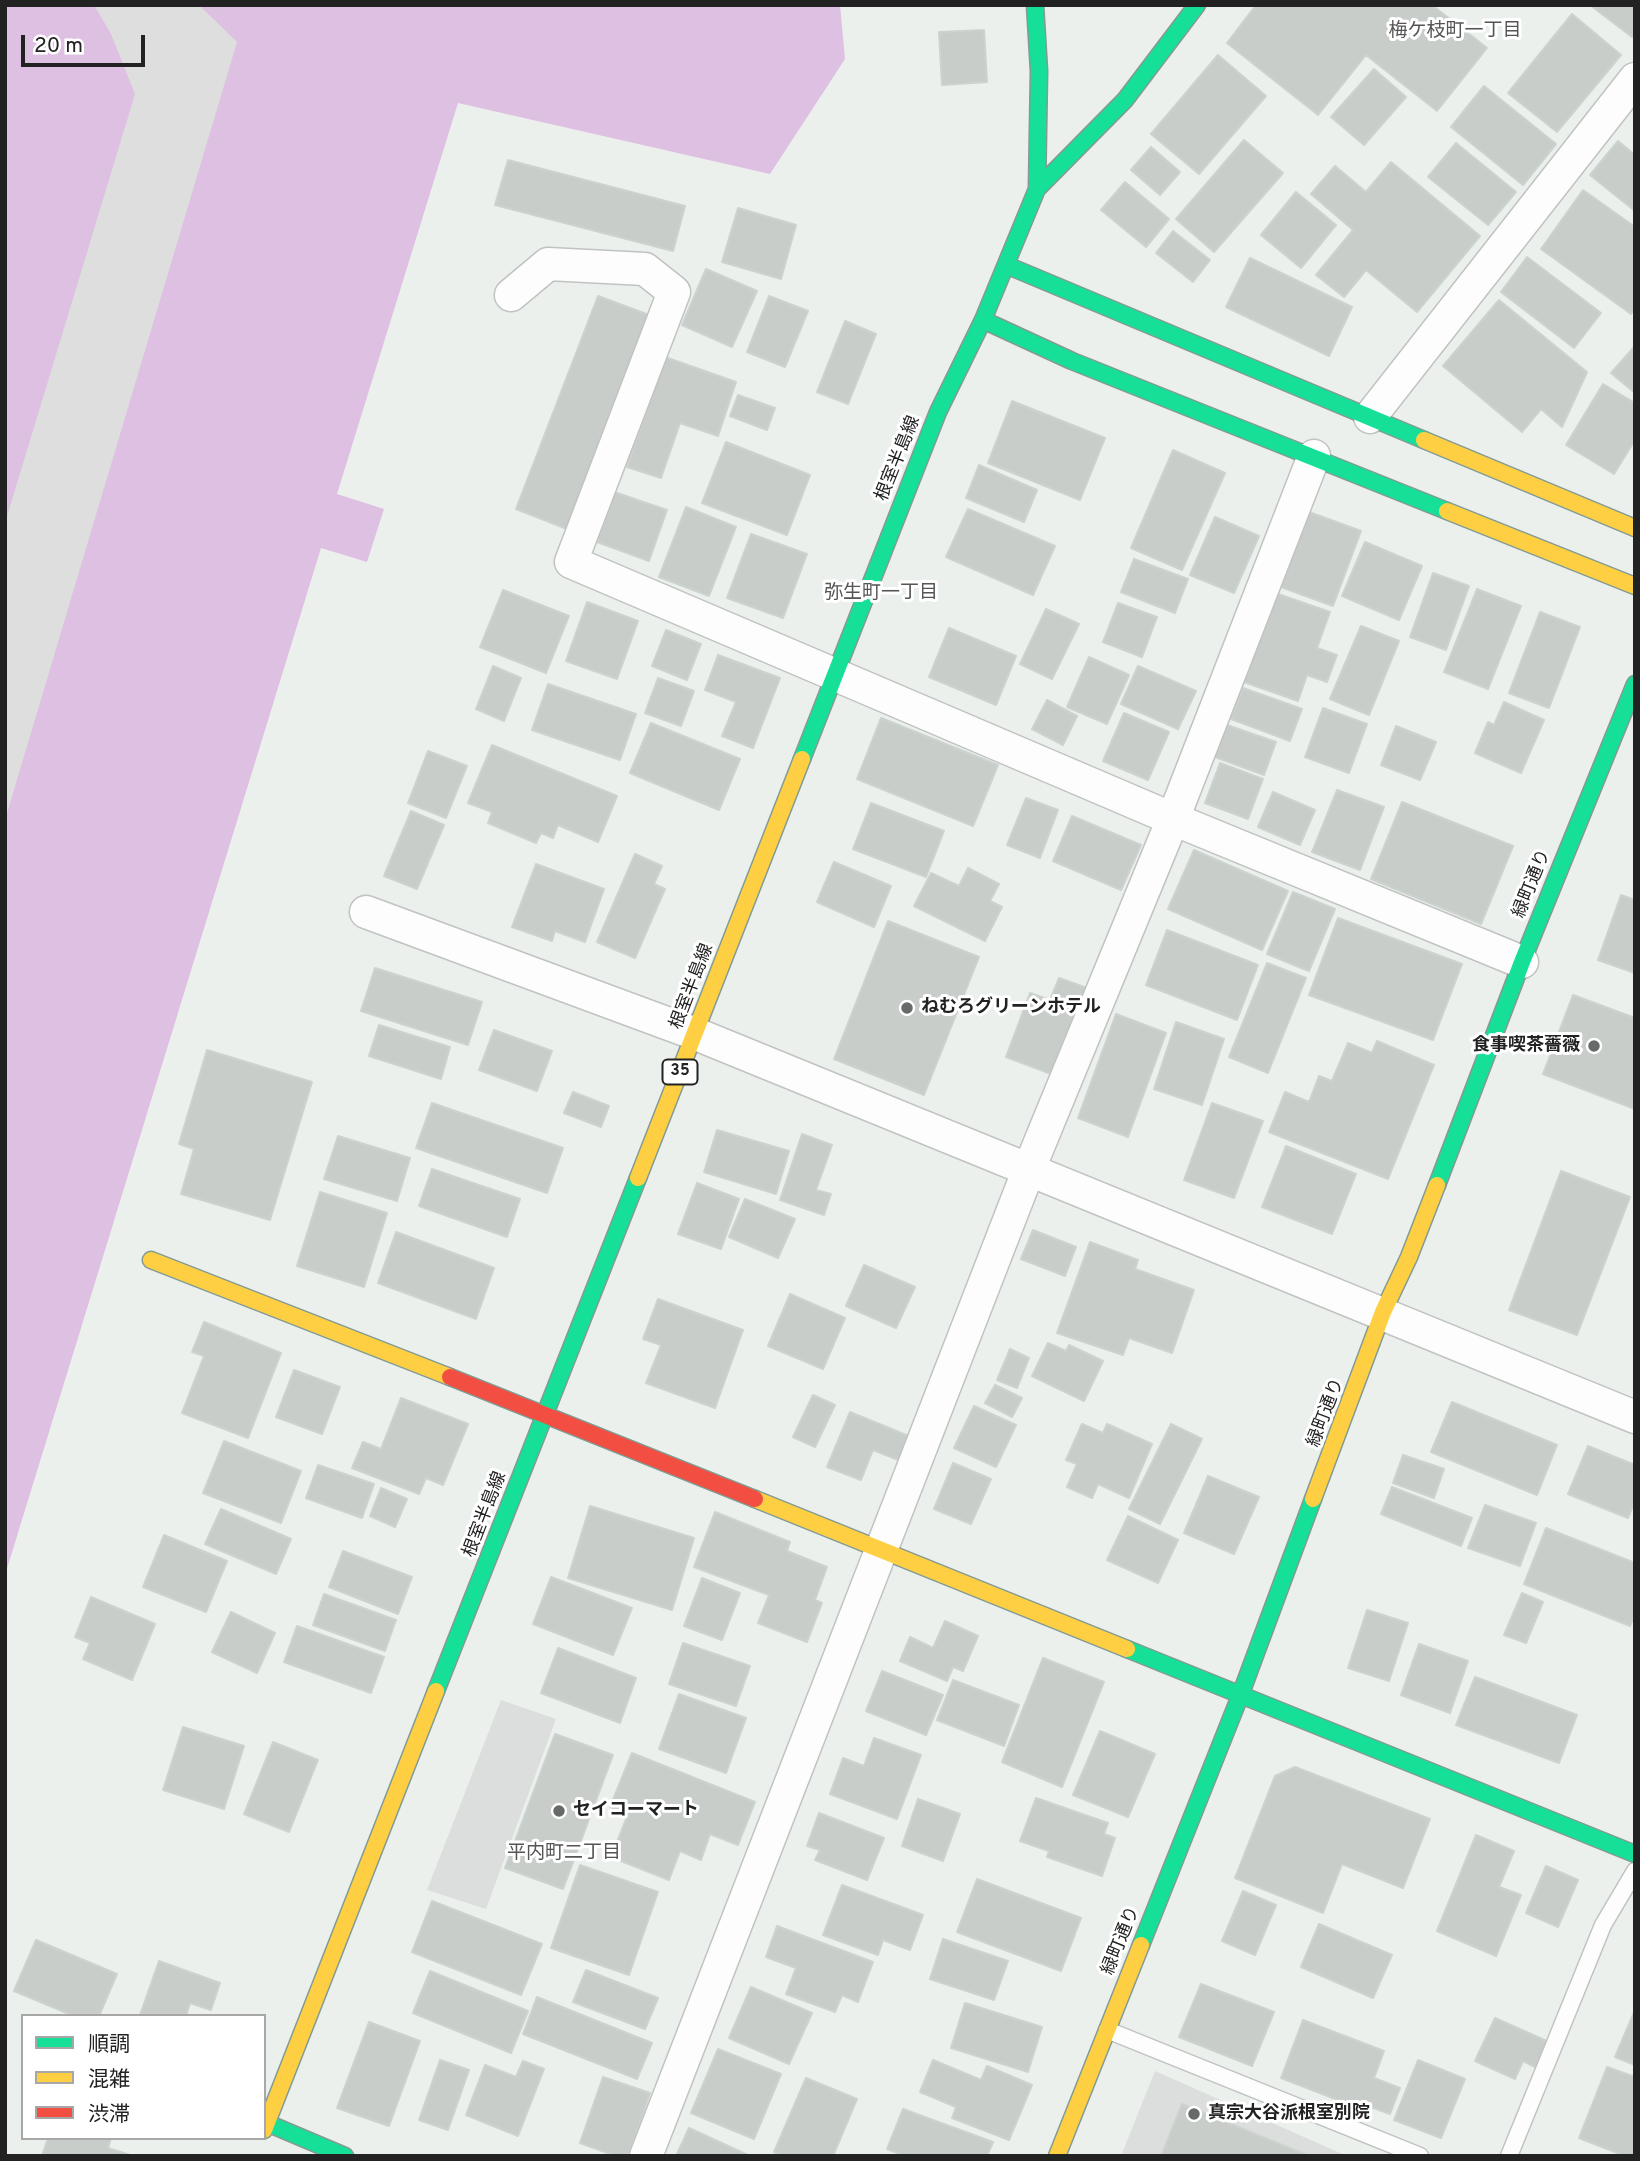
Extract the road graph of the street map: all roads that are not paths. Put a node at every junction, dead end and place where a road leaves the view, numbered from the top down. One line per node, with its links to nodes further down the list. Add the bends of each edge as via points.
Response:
1 (1035, 5): 4 (street, 根室半島線 / 35)
2 (1197, 5): 4 (street, via 1125,100)
3 (1635, 79): 8 (street)
4 (1037, 189): 5 (street, 根室半島線 / 35)
5 (1006, 265): 7 (street, 根室半島線 / 35); 8 (street)
6 (511, 295): 12 (street, via 548,264 645,269 674,292 570,562)
7 (982, 320): 9 (street, via 1072,361); 12 (street, 根室半島線 / 35, via 938,412)
8 (1370, 417): 10 (street)
9 (1314, 456): 11 (street); 14 (street)
10 (1635, 528)
11 (1635, 586)
12 (835, 675): 14 (street); 17 (street, 根室半島線 / 35)
13 (1635, 684): 16 (street, 緑町通り)
14 (1172, 819): 16 (street); 18 (street)
15 (366, 912): 17 (street)
16 (1522, 962): 20 (street, 緑町通り, via 1409,1257)
17 (696, 1034): 18 (street); 21 (street, 根室半島線 / 35)
18 (1029, 1169): 20 (street); 23 (street)
19 (151, 1260): 21 (street)
20 (1383, 1312): 22 (street); 24 (street, 緑町通り)
21 (545, 1413): 23 (street); 28 (street, 根室半島線 / 35)
22 (1635, 1417)
23 (883, 1551): 24 (street); 31 (street)
24 (1240, 1696): 25 (street); 27 (street, 緑町通り)
25 (1635, 1854)
26 (1635, 1871): 34 (lane, via 1603,1925)
27 (1107, 2030): 32 (street, 緑町通り); 33 (lane)
28 (266, 2125)
29 (266, 2136): 30 (street)
30 (345, 2156)
31 (646, 2156)
32 (1057, 2156)
33 (1420, 2156)
34 (1509, 2156)

